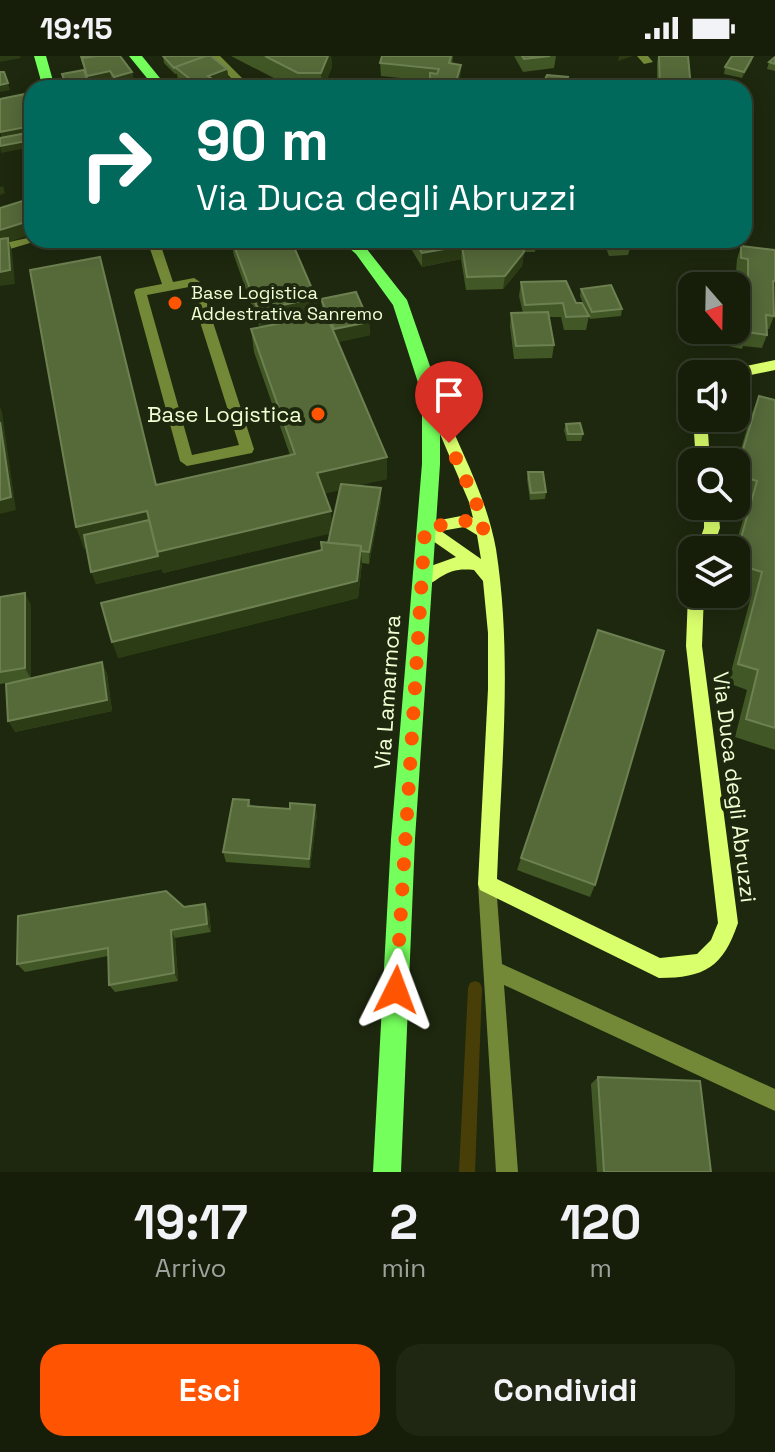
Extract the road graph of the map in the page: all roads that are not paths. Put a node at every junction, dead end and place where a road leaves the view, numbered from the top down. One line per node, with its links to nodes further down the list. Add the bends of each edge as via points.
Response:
1 (40, 56): 4 (main road)
2 (136, 56): 5 (main road)
3 (214, 56): 6 (street)
4 (47, 80)
5 (156, 80)
6 (239, 80)
7 (24, 242): 8 (street)
8 (0, 248)
9 (156, 248): 11 (street)
10 (357, 248): 14 (main road, Via Lamarmora, via 401,304)
11 (169, 287): 11 (street, via 140,292 187,461 247,449 194,282)
12 (775, 365): 13 (street)
13 (750, 370)
14 (431, 395): 15 (main road, Via Lamarmora); 16 (street)
15 (425, 528): 16 (street, via 466,521); 17 (street); 19 (main road, Via Lamarmora)
16 (484, 532): 18 (street)
17 (478, 564): 18 (street); 19 (street, via 450,563)
18 (491, 579): 21 (street, via 496,689)
19 (421, 582): 24 (main road, Via Lamarmora)
20 (695, 608): 21 (street, Via Duca degli Abruzzi, via 694,646 728,923 721,948 683,969 659,968)
21 (487, 884): 22 (street)
22 (492, 969): 23 (street); 25 (street)
23 (775, 1100)
24 (387, 1172)
25 (507, 1172)

